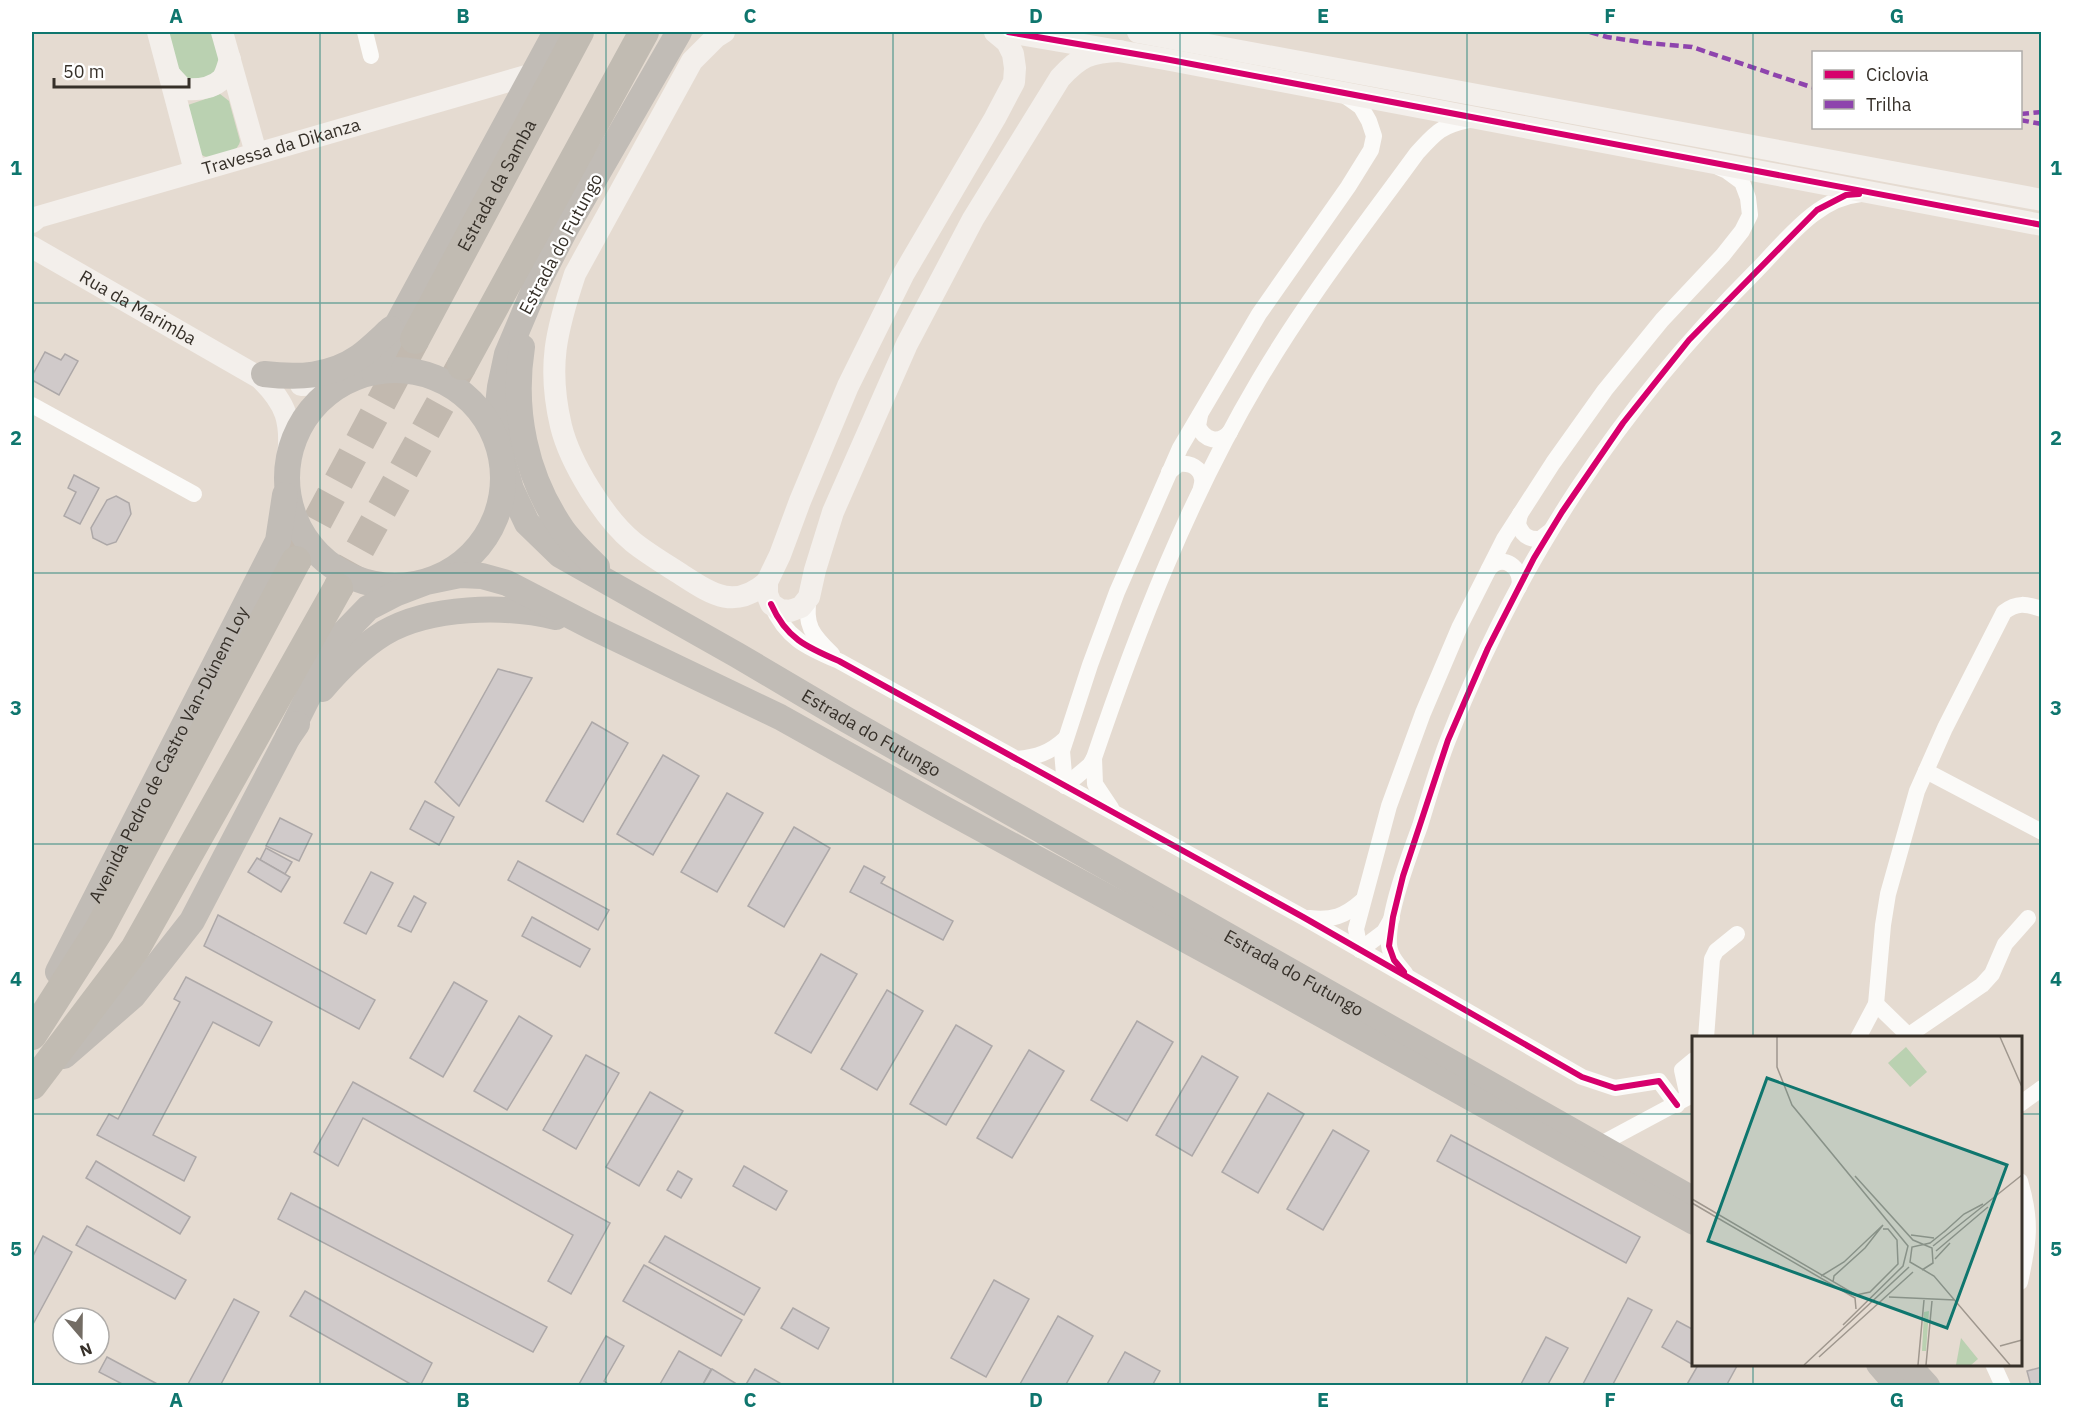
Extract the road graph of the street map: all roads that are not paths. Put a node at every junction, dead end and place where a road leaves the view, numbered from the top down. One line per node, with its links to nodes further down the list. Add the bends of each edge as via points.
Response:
1 (158, 32): 17 (street)
2 (222, 32): 15 (street)
3 (364, 32): 14 (street)
4 (556, 32): 16 (main road)
5 (579, 32): 31 (highway, Estrada da Samba)
6 (644, 32): 33 (highway, Estrada do Futungo)
7 (679, 32): 28 (main road, Estrada do Futungo)
8 (724, 32): 50 (street, via 692,61 575,274 554,353 554,389 562,429 579,470 594,496 631,540 700,587 727,598 741,598)
9 (995, 32): 29 (street, via 1013,54 1014,82)
10 (1008, 32): 13 (street)
11 (1138, 32): 12 (street)
12 (1199, 36): 24 (street)
13 (1120, 51): 18 (street); 30 (street, via 1086,56 1074,62 1060,78 973,219)
14 (371, 56)
15 (230, 60): 17 (street, via 223,78 210,87 183,89); 20 (street)
16 (533, 74): 20 (street, Travessa da Dikanza); 31 (main road)
17 (170, 75): 22 (street)
18 (1335, 91): 19 (street); 38 (street, via 1361,107 1374,136 1371,150 1259,314)
19 (1494, 121): 21 (street); 39 (street, via 1447,125 1417,153 1309,300)
20 (256, 153): 22 (street, Travessa da Dikanza)
21 (1693, 159): 23 (street); 45 (street, via 1727,171 1742,182 1750,215 1723,255 1662,320 1605,390)
22 (195, 171): 25 (street, Travessa da Dikanza)
23 (1881, 194): 26 (street); 46 (street, via 1846,195 1816,210 1726,301 1629,414)
24 (2042, 200)
25 (32, 222)
26 (2042, 225)
27 (32, 247): 34 (street, Rua da Marimba)
28 (538, 281): 40 (main road, Estrada do Futungo, via 507,354 500,387 497,414); 51 (main road, via 519,371 519,414 527,457 542,495 563,530)
29 (890, 300): 30 (street, via 889,311 896,321 907,325); 32 (street)
30 (921, 316): 35 (street)
31 (406, 331): 34 (main road, via 324,374 294,377); 36 (main road)
32 (862, 359): 35 (street, via 870,351 887,352 894,361); 50 (street)
33 (462, 365)
34 (253, 370): 36 (street, Rua da Marimba, via 309,386); 41 (street, Rua da Marimba, via 273,390 289,422)
35 (894, 373): 54 (street, via 833,512)
36 (366, 375): 40 (main road, via 392,370 426,374 457,389 492,428); 41 (main road, via 325,396 312,409 301,424)
37 (32, 405): 44 (street)
38 (1200, 414): 39 (street, via 1198,426 1204,436 1215,440); 42 (street)
39 (1230, 432): 43 (street)
40 (502, 460): 49 (main road, via 502,495 492,528 458,567); 51 (main road, Estrada do Futungo, via 527,523 560,555)
41 (287, 468): 49 (main road, via 292,513 322,559 371,584); 75 (main road, Avenida Pedro de Castro Van-Dúnem Loy, via 278,541)
42 (1169, 472): 43 (street, via 1179,464 1191,464 1202,477); 60 (street, via 1117,592)
43 (1201, 489): 61 (street, via 1152,600)
44 (194, 494)
45 (1520, 513): 46 (street, via 1518,524 1528,538 1540,539); 48 (street)
46 (1550, 532): 53 (street)
47 (296, 561): 76 (highway, Avenida Pedro de Castro Van-Dúnem Loy, via 99,930)
48 (1489, 569): 53 (street, via 1503,562 1514,566 1520,576); 67 (street, via 1423,713 1389,806)
49 (426, 582): 57 (main road, Estrada do Futungo, via 459,575 482,576 507,583); 59 (main road, via 368,608 336,642)
50 (767, 582): 55 (street)
51 (614, 584): 85 (main road, Estrada do Futungo, via 927,766)
52 (338, 588): 81 (highway, via 135,950)
53 (1519, 588): 69 (street, via 1448,741)
54 (809, 597): 55 (street, via 801,607 790,611); 58 (street, via 806,614 810,628)
55 (771, 604): 58 (street, via 778,620 794,637)
56 (2042, 609): 63 (street, via 2026,604 2014,605 2004,612)
57 (590, 626): 59 (main road, via 538,613 484,609 417,620 386,632 359,650 316,696); 89 (main road, Estrada do Futungo, via 780,717)
58 (839, 661): 62 (street)
59 (288, 736): 81 (main road, via 192,921 133,996)
60 (1066, 738): 62 (street, via 1054,749); 64 (street, via 1062,751)
61 (1095, 758): 64 (street); 65 (street, via 1095,784)
62 (1016, 759): 64 (street)
63 (1926, 771): 66 (street); 74 (street, via 1888,894)
64 (1065, 786): 65 (street)
65 (1115, 813): 68 (street)
66 (2042, 832)
67 (1362, 901): 68 (street, via 1337,917); 72 (street, via 1356,929)
68 (1303, 917): 72 (street)
69 (1393, 917): 72 (street, via 1384,932); 73 (street, via 1389,946)
70 (2028, 918): 79 (street, via 2005,944 1992,974 1982,985)
71 (1737, 934): 77 (street, via 1712,959)
72 (1360, 950): 73 (street)
73 (1409, 979): 83 (street, via 1582,1077 1615,1088 1659,1081)
74 (1876, 1004): 78 (street); 79 (street)
75 (32, 1025)
76 (32, 1035)
77 (1706, 1036)
78 (1859, 1036)
79 (1910, 1036)
80 (1692, 1062): 83 (street, via 1682,1070)
81 (32, 1084)
82 (2042, 1088): 84 (street)
83 (1686, 1099): 85 (street)
84 (2022, 1103)
85 (1599, 1145): 87 (main road, Estrada do Futungo)
86 (2022, 1184): 88 (street)
87 (1692, 1199)
88 (2035, 1205): 90 (street)
89 (1692, 1221)
90 (2022, 1273)
91 (1881, 1366): 94 (main road)
92 (1909, 1366): 95 (main road)
93 (1993, 1366): 96 (street)
94 (1898, 1386)
95 (1927, 1386)
96 (2003, 1386)

